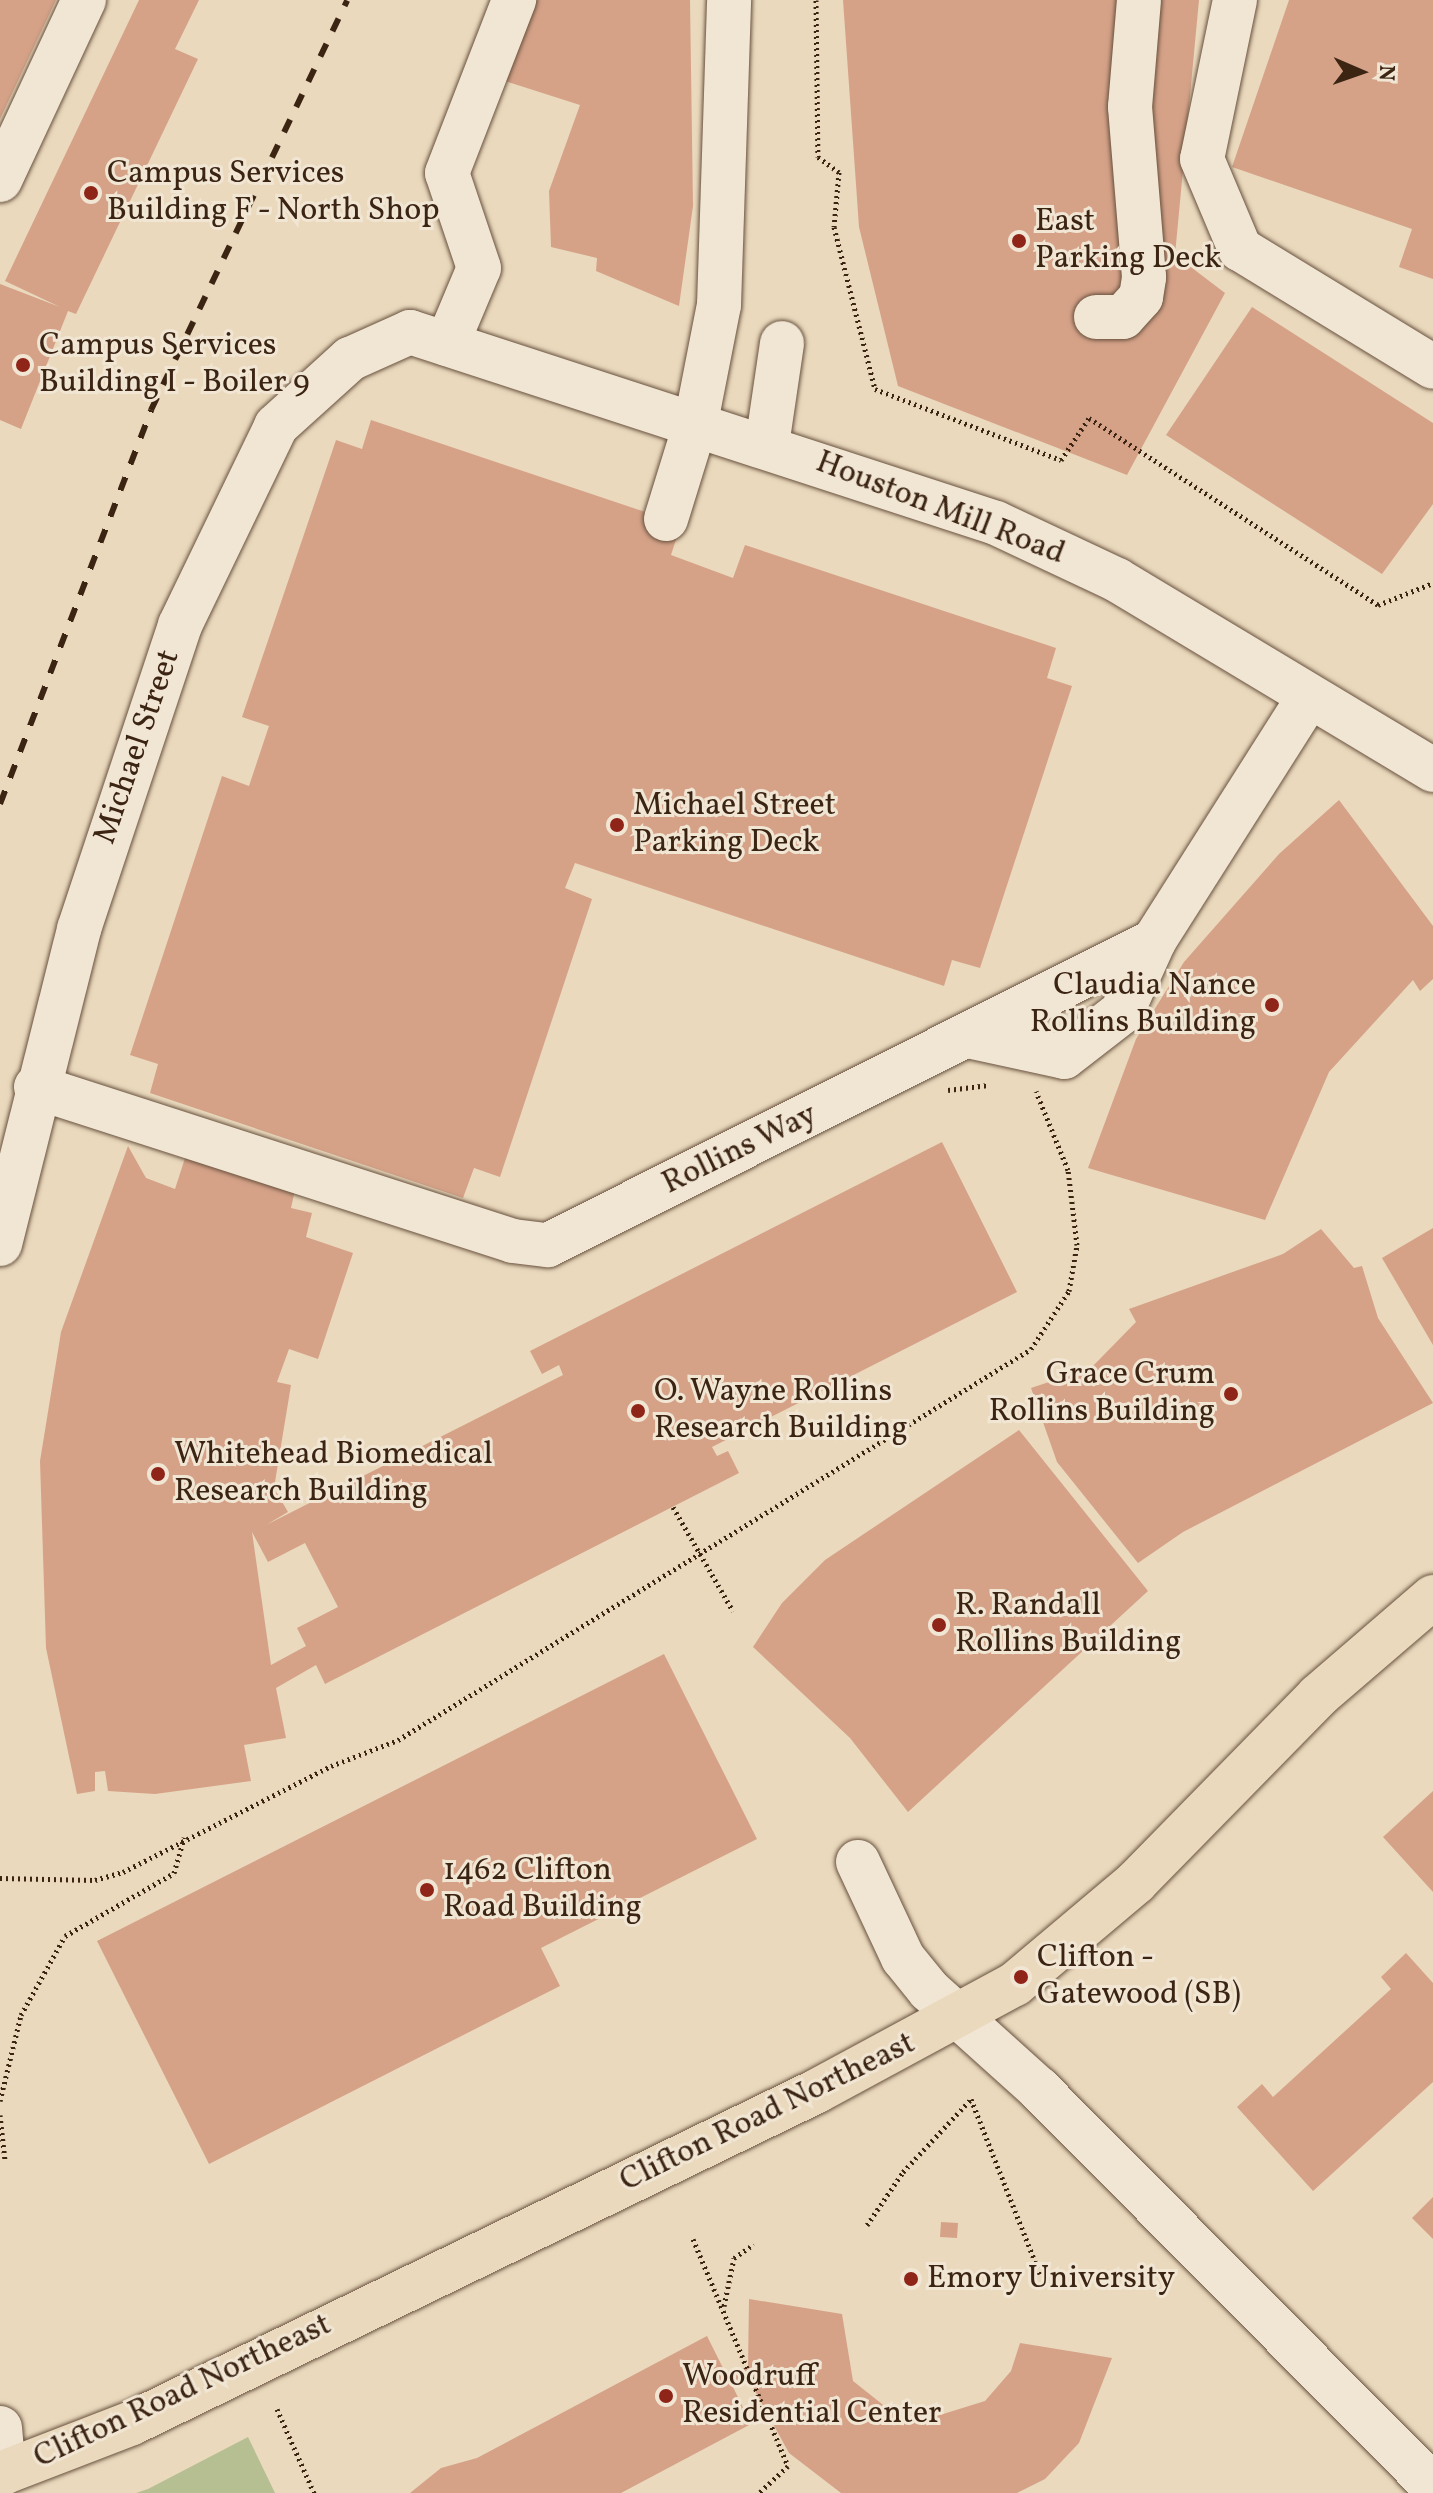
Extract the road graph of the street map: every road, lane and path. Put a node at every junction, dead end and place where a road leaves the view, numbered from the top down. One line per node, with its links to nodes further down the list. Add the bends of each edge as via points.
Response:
1 (84, 0): 7 (street)
2 (514, 0): 9 (street, via 447,173 479,268)
3 (729, 0): 12 (street, via 744,72 735,306)
4 (816, 0): 15 (path, via 818,157 839,172 834,227 875,389 1061,460 1089,418 1378,605)
5 (1139, 0): 8 (street, via 1130,107 1144,277 1141,297 1123,317)
6 (1235, 0): 11 (street, via 1202,159 1240,249)
7 (0, 180)
8 (1096, 317)
9 (429, 338): 12 (street, Houston Mill Road); 23 (street, Michael Street, via 350,359 301,397 257,457 145,717)
10 (782, 343): 13 (street)
11 (1433, 367)
12 (696, 422): 13 (street, Houston Mill Road); 14 (street)
13 (767, 445): 16 (street, Houston Mill Road, via 1043,545 1117,580)
14 (666, 519)
15 (1433, 583)
16 (1308, 698): 17 (street, Houston Mill Road); 18 (street)
17 (1433, 770)
18 (1154, 941): 19 (street, Rollins Way); 19 (street, via 1122,1012 1064,1057)
19 (968, 1036): 20 (street, Rollins Way)
20 (926, 1058): 22 (path, via 950,1094); 23 (street, Rollins Way, via 541,1246)
21 (1032, 1076): 26 (path, via 1068,1170 1077,1245 1069,1291 1031,1349)
22 (1005, 1082)
23 (36, 1087): 24 (street, Michael Street)
24 (0, 1244)
25 (673, 1507): 26 (path)
26 (700, 1555): 28 (path); 29 (path, via 398,1740)
27 (1433, 1597): 32 (main road, Clifton Road Northeast, via 1318,1696 1097,1917 1015,1984)
28 (733, 1611)
29 (184, 1836): 31 (path, via 95,1880); 33 (path, via 174,1873 65,1936 21,2015)
30 (858, 1862): 32 (street, via 903,1958)
31 (0, 1878)
32 (956, 2019): 43 (main road, Clifton Road Northeast, via 132,2423); 44 (street, via 1039,2089)
33 (0, 2101)
34 (0, 2115): 35 (path)
35 (5, 2160)
36 (867, 2225): 39 (path, via 903,2172 971,2099)
37 (693, 2239): 40 (path)
38 (754, 2244): 40 (path, via 740,2251 727,2272)
39 (1040, 2274)
40 (724, 2312): 46 (path, via 788,2466)
41 (277, 2409): 45 (path)
42 (0, 2428): 43 (street)
43 (2, 2473)
44 (1433, 2486)
45 (314, 2493)
46 (759, 2493)

